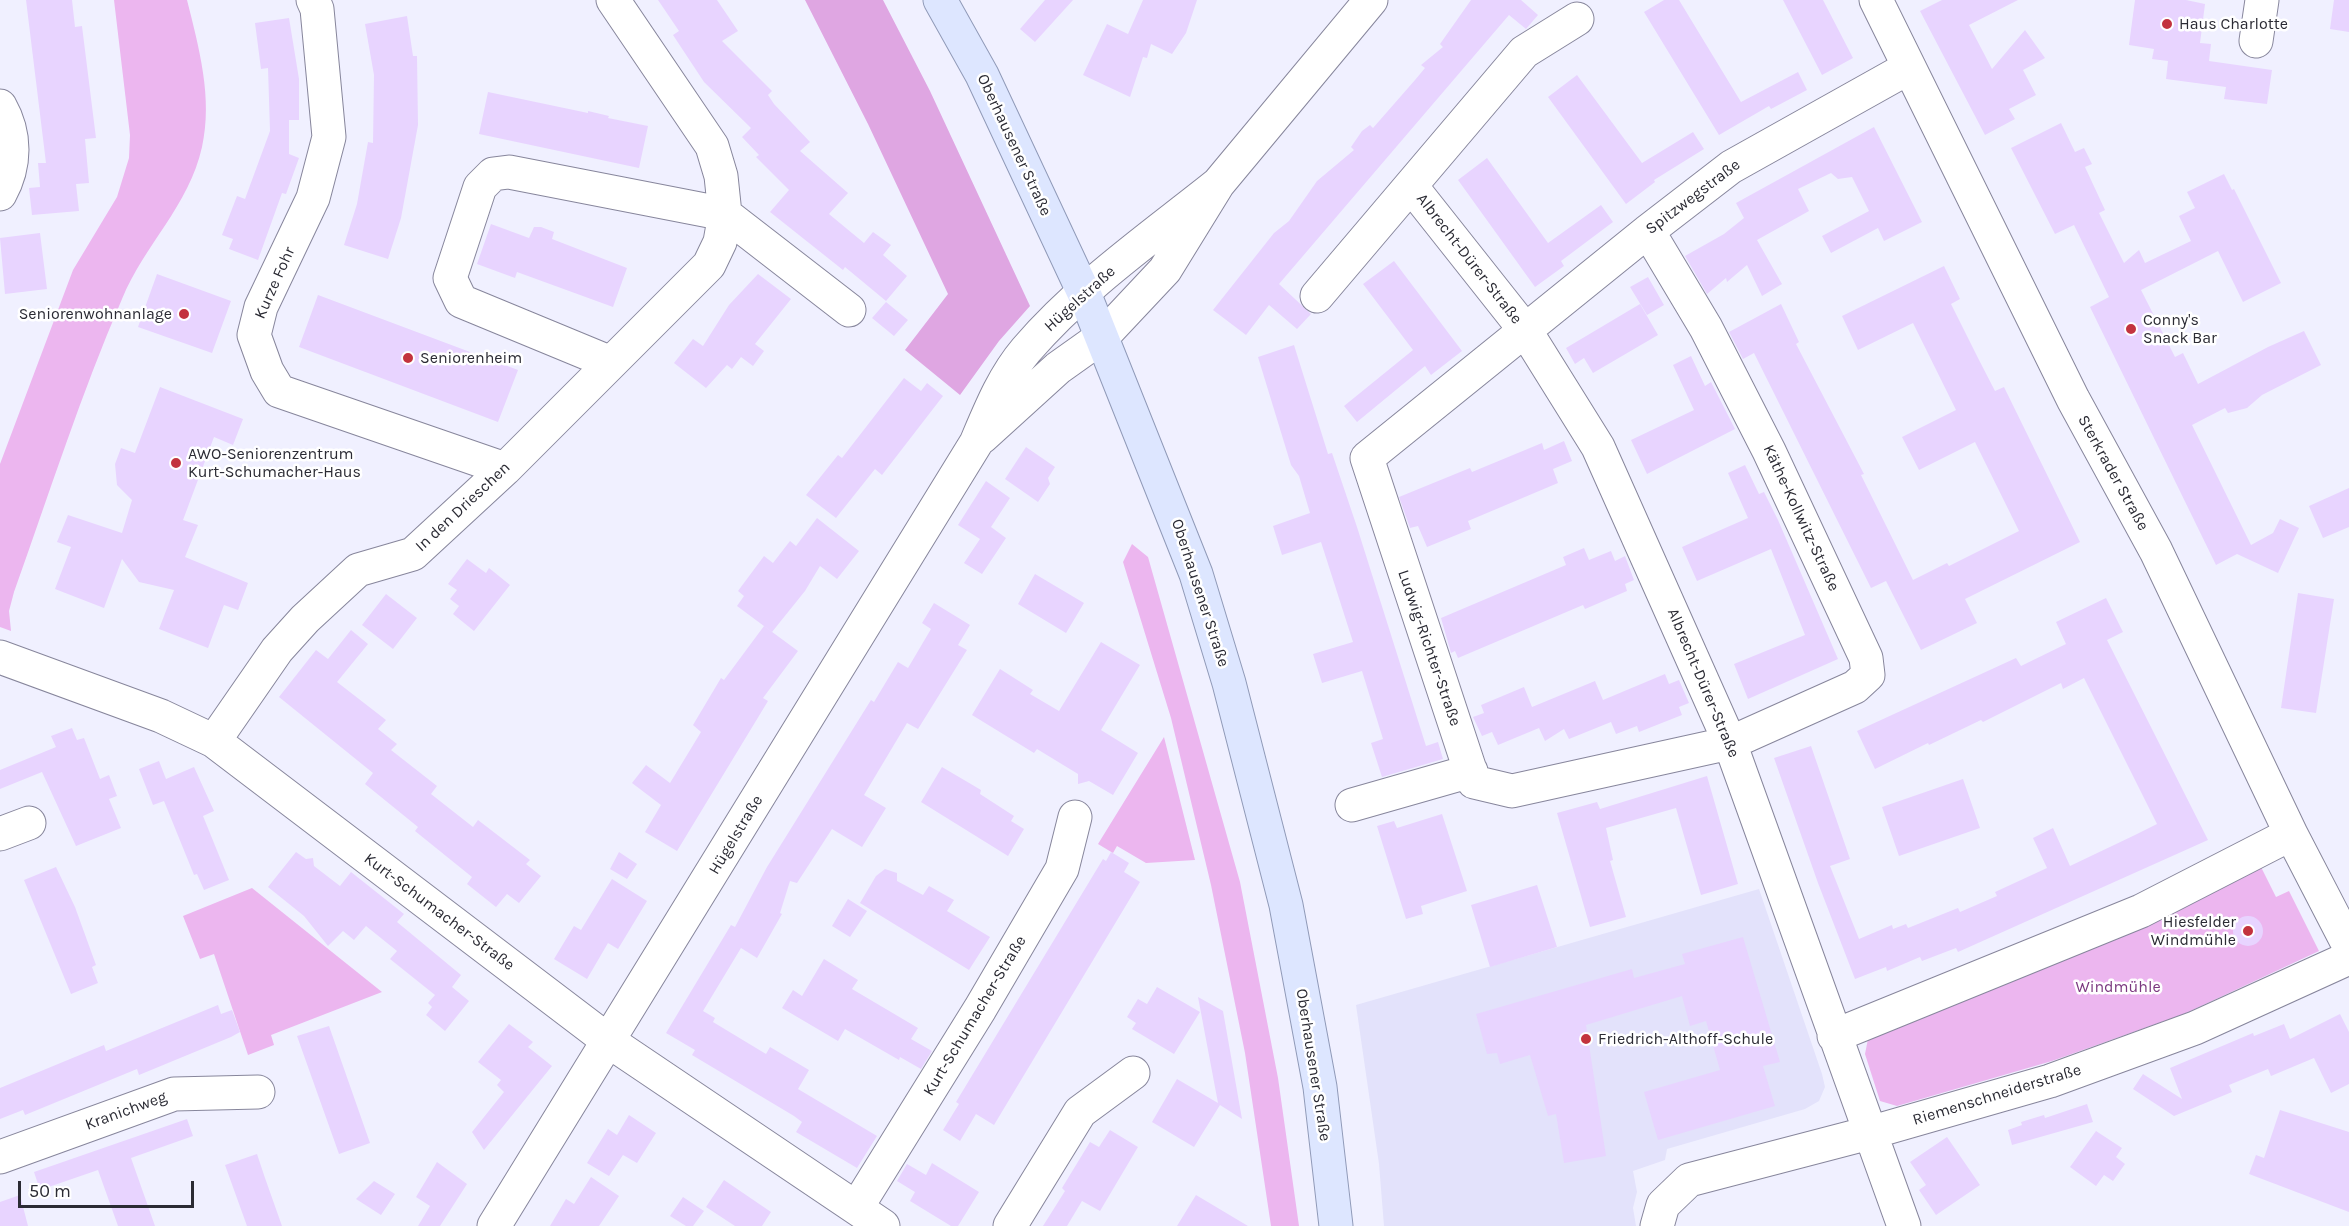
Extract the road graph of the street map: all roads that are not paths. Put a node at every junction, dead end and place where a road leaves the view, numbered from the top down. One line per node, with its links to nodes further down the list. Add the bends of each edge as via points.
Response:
1 (613, 0): 14 (street, In den Drieschen, via 712,146 721,176)
2 (940, 0): 16 (main road, Oberhausener Straße, via 982,75)
3 (1371, 0): 11 (street, Hügelstraße)
4 (1876, 0): 9 (street, Sterkrader Straße)
5 (2262, 0): 8 (street)
6 (322, 3): 23 (street, Kurze Fohr, via 329,137 313,198 261,307 254,335 267,371 279,391)
7 (1577, 19): 12 (street, Albrecht-Dürer-Straße, via 1524,52)
8 (2256, 41)
9 (1908, 68): 15 (street, Spitzwegstraße, via 1731,167); 30 (street, Sterkrader Straße, via 2073,399 2156,551)
10 (0, 106): 13 (street, via 10,123 12,140 7,181)
11 (1218, 184): 16 (street, Hügelstraße); 20 (street, Hügelstraße, via 1165,270)
12 (1412, 186): 17 (street, Albrecht-Dürer-Straße); 19 (street, Albrecht-Dürer-Straße)
13 (0, 194)
14 (725, 214): 18 (street); 21 (street, In den Drieschen, via 720,242 709,265); 21 (street, via 509,172 493,174 480,187 450,278 461,301)
15 (1648, 231): 19 (street, Spitzwegstraße); 26 (street, Käthe-Kollwitz-Straße, via 1706,328 1769,451 1866,658 1868,675 1855,687)
16 (1084, 293): 20 (main road, Oberhausener Straße); 22 (street, Hügelstraße, via 1026,350 999,390)
17 (1317, 296)
18 (849, 310)
19 (1525, 330): 26 (street, Albrecht-Dürer-Straße, via 1598,447); 27 (street, Ludwig-Richter-Straße, via 1367,458)
20 (1103, 336): 22 (street, Hügelstraße, via 1058,368); 43 (main road, Oberhausener Straße, via 1180,529 1229,683 1286,905 1320,1087)
21 (611, 363): 23 (street, In den Drieschen)
22 (976, 442): 34 (street, Hügelstraße)
23 (505, 469): 25 (street, In den Drieschen, via 412,554 358,570 277,650)
24 (0, 657): 25 (street, Kurt-Schumacher-Straße, via 161,716)
25 (214, 741): 34 (street, Kurt-Schumacher-Straße)
26 (1730, 743): 27 (street, via 1512,791 1474,782); 33 (street, Albrecht-Dürer-Straße)
27 (1471, 771): 28 (street)
28 (1352, 805)
29 (1075, 817): 39 (street, Kurt-Schumacher-Straße, via 1062,869)
30 (2292, 834): 31 (street, Sterkrader Straße); 33 (street, via 2141,911)
31 (2349, 946)
32 (2349, 958): 37 (street, Riemenschneiderstraße, via 2195,1028 2050,1081)
33 (1834, 1036): 37 (street, Albrecht-Dürer-Straße)
34 (610, 1042): 39 (street, Kurt-Schumacher-Straße); 40 (street, Hügelstraße)
35 (1133, 1073): 42 (street, via 1080,1112)
36 (258, 1092): 38 (street, Kranichweg, via 174,1094)
37 (1869, 1133): 44 (street, Riemenschneiderstraße, via 1689,1180 1663,1205); 45 (street, Albrecht-Dürer-Straße)
38 (0, 1157)
39 (857, 1208): 41 (street, Kurt-Schumacher-Straße)
40 (494, 1226)
41 (883, 1226)
42 (1010, 1226)
43 (1336, 1226)
44 (1657, 1226)
45 (1904, 1226)

